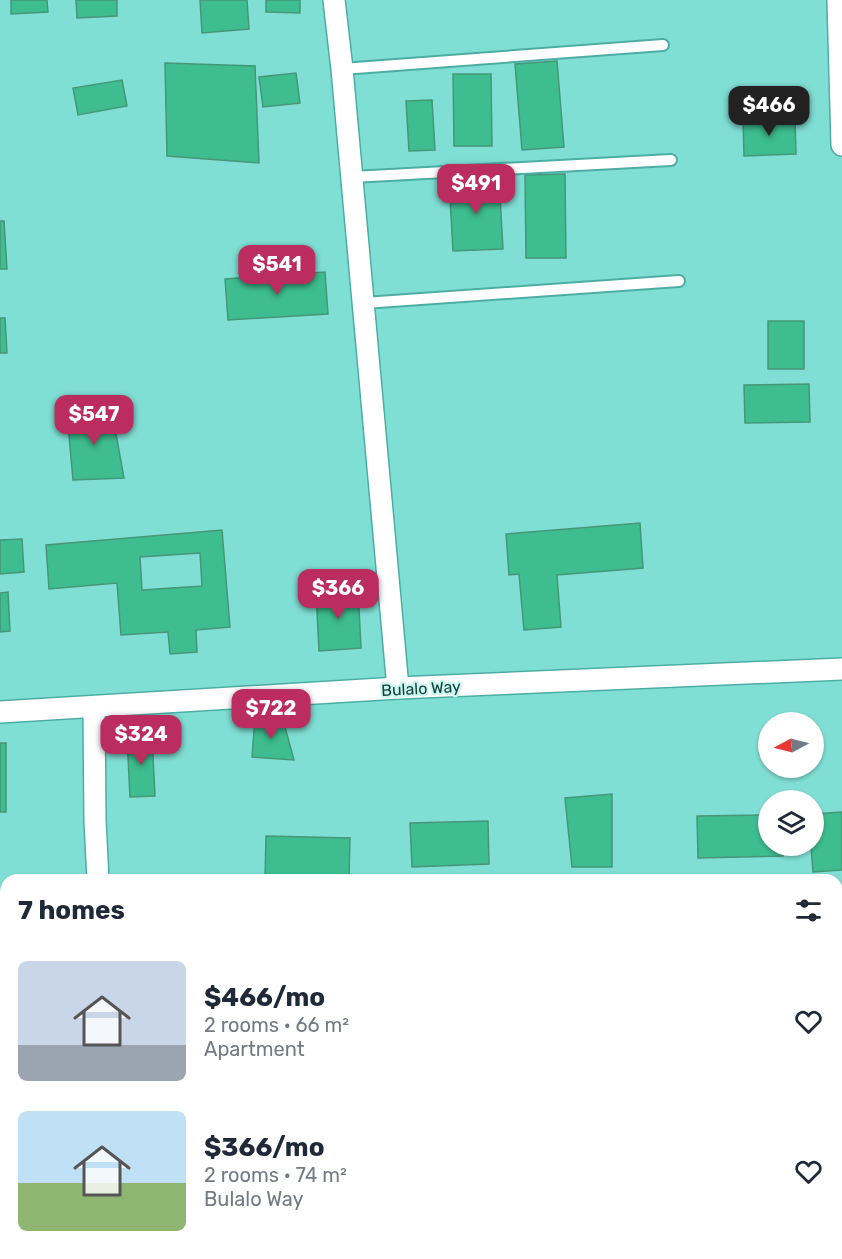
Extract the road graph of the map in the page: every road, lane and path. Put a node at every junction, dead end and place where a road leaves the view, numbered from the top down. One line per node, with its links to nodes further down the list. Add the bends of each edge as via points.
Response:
1 (334, 0): 5 (street)
2 (838, 0): 4 (street)
3 (663, 45): 5 (lane)
4 (841, 63): 6 (street)
5 (342, 69): 8 (street)
6 (842, 145)
7 (671, 160): 8 (lane)
8 (352, 177): 10 (street)
9 (679, 282): 10 (lane)
10 (364, 303): 12 (street)
11 (842, 669): 12 (street, Bulalo Way)
12 (399, 688): 13 (street, Bulalo Way)
13 (94, 707): 14 (street, Bulalo Way); 15 (street)
14 (0, 712)
15 (98, 874)

